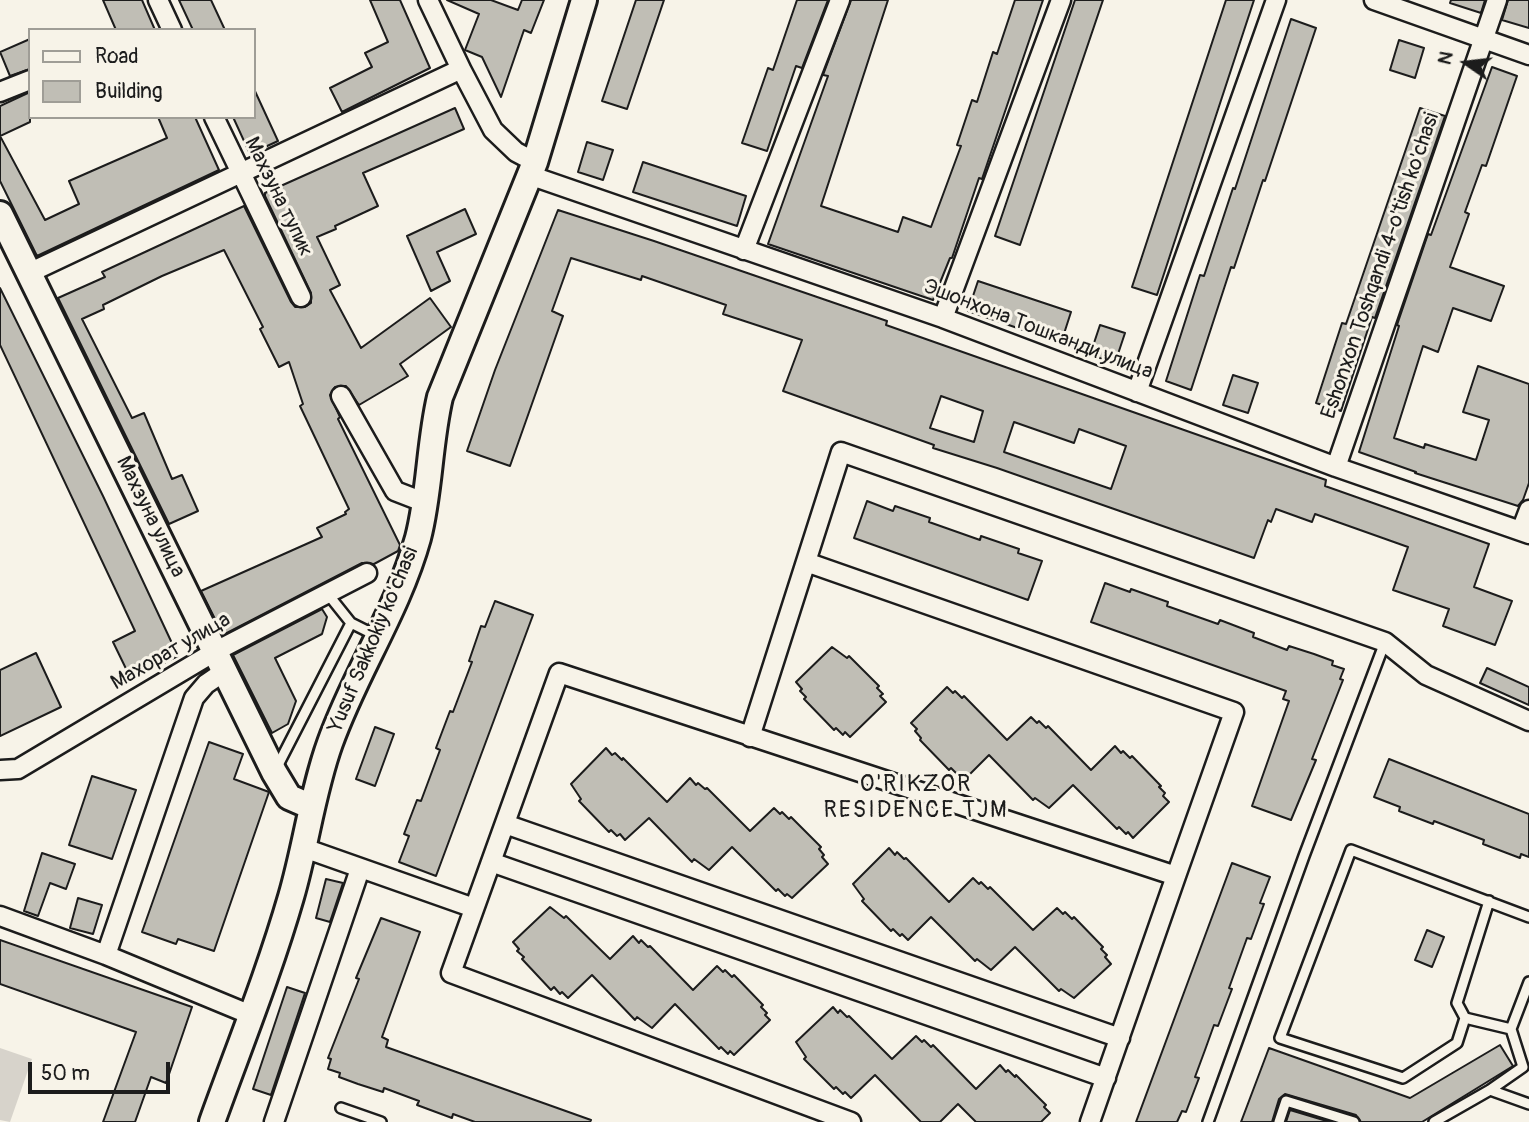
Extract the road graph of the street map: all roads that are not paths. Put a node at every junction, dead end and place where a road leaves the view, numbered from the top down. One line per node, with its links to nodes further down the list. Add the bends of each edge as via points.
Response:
1 (158, 0): 9 (street)
2 (428, 0): 12 (street, Эшонхона Тошканди улица)
3 (584, 0): 16 (main road, Yusuf Sakkokiy ko'chasi)
4 (840, 0): 19 (street)
5 (1061, 0): 22 (street)
6 (1276, 0): 23 (street)
7 (1374, 0): 10 (street)
8 (1497, 0): 10 (street, Eshonxon Toshqandi 4-o'tish ko'chasi)
9 (171, 28)
10 (1483, 39): 11 (street); 25 (street, Eshonxon Toshqandi 4-o'tish ko'chasi)
11 (1529, 55)
12 (461, 69): 16 (street, Эшонхона Тошканди улица, via 494,130); 17 (street)
13 (28, 81): 14 (street)
14 (0, 92)
15 (215, 119): 17 (street, Махзуна тупик)
16 (532, 168): 19 (street, Эшонхона Тошканди улица); 26 (main road, Yusuf Sakkokiy ko'chasi, via 440,397)
17 (240, 173): 20 (street); 21 (street, Махзуна тупик)
18 (0, 214): 20 (main road, Махзуна улица)
19 (744, 250): 22 (street, Эшонхона Тошканди улица)
20 (31, 272): 35 (main road, Махзуна улица)
21 (301, 298)
22 (943, 318): 23 (street, Эшонхона Тошканди улица)
23 (1137, 392): 25 (street, Эшонхона Тошканди улица)
24 (341, 396): 26 (street, via 395,491)
25 (1336, 467): 28 (street, Эшонхона Тошканди улица)
26 (426, 503): 33 (main road, Yusuf Sakkokiy ko'chasi, via 407,571)
27 (1529, 510): 28 (street)
28 (1525, 532)
29 (806, 562): 34 (street, via 841,452); 37 (street); 45 (street, via 1234,712)
30 (367, 573): 31 (street, Махорат улица)
31 (327, 593): 32 (lane); 35 (street, Махорат улица)
32 (351, 623): 33 (lane); 39 (lane)
33 (377, 636): 40 (main road, Yusuf Sakkokiy ko'chasi, via 331,741)
34 (1385, 642): 36 (street, via 1426,675); 65 (lane)
35 (220, 661): 38 (street, Махорат улица, via 18,769); 39 (main road, Махзуна улица); 50 (street, via 194,698)
36 (1529, 721)
37 (750, 737): 41 (street, via 559,673); 45 (street)
38 (0, 769)
39 (274, 772): 40 (main road, Махзуна улица, via 289,797)
40 (312, 807): 42 (main road, Yusuf Sakkokiy ko'chasi)
41 (505, 824): 43 (street); 55 (street)
42 (304, 848): 44 (street); 52 (main road, Yusuf Sakkokiy ko'chasi)
43 (491, 862): 47 (street); 56 (street)
44 (360, 869): 47 (street); 61 (street)
45 (1176, 876): 55 (street)
46 (1489, 901): 49 (lane); 53 (lane, via 1459,990 1457,1003); 53 (lane, via 1351,850 1280,1038 1403,1078 1457,1043)
47 (474, 908): 63 (street, via 451,973)
48 (0, 916): 50 (street)
49 (1529, 917)
50 (106, 955): 52 (street)
51 (1529, 982): 54 (lane)
52 (251, 1014): 60 (main road, Yusuf Sakkokiy ko'chasi)
53 (1465, 1018): 54 (lane)
54 (1511, 1029): 57 (lane, via 1523,1067)
55 (1120, 1038): 56 (street)
56 (1106, 1078): 64 (street)
57 (1490, 1090): 58 (lane); 68 (lane)
58 (1529, 1104)
59 (341, 1108): 62 (lane)
60 (212, 1122)
61 (274, 1122)
62 (381, 1122)
63 (850, 1122)
64 (1090, 1122)
65 (1208, 1122)
66 (1279, 1122): 67 (lane, via 1286,1101)
67 (1354, 1122)
68 (1434, 1122)

